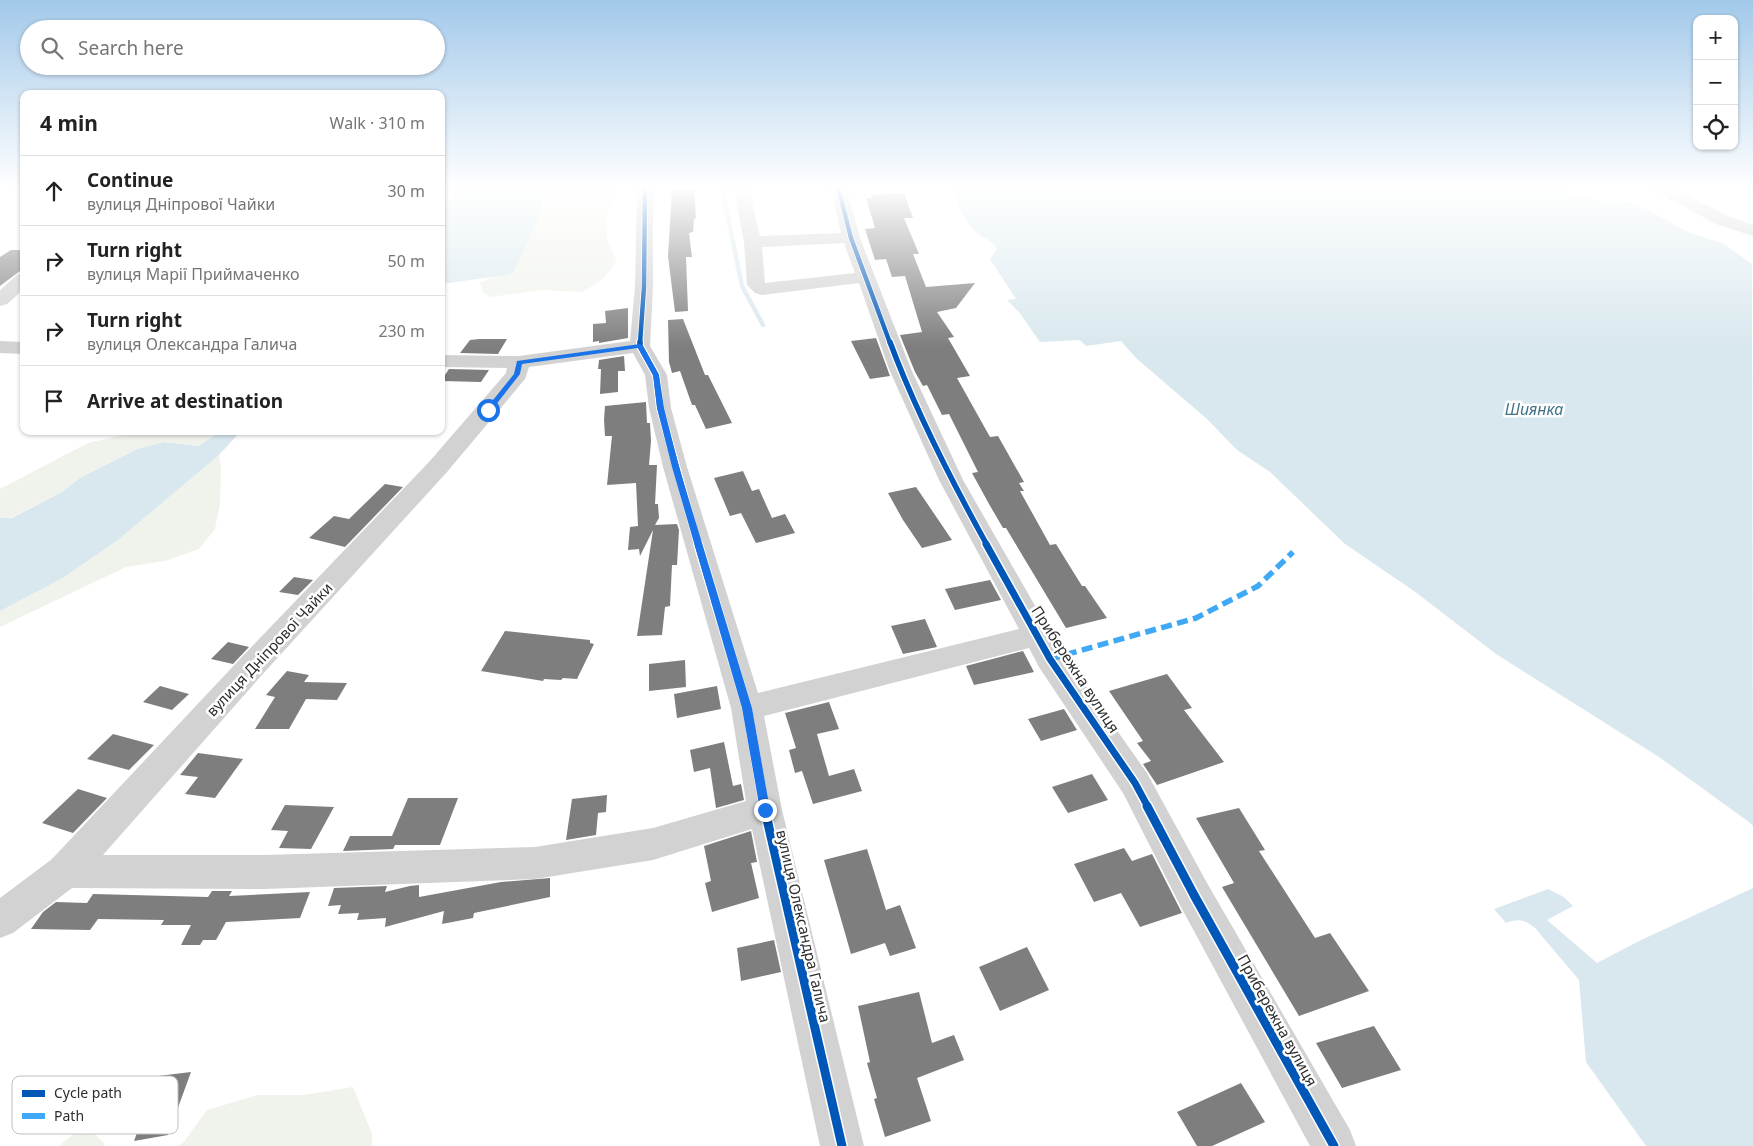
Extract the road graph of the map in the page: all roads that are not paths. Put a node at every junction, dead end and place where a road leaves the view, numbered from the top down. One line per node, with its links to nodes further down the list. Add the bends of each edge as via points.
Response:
1 (645, 240): 8 (street)
2 (790, 240): 4 (street)
3 (852, 240): 5 (street, Прибережна вулиця)
4 (753, 242): 5 (street, via 756,286 762,289)
5 (866, 277): 13 (street, Прибережна вулиця, via 900,369 951,480)
6 (20, 282): 7 (street)
7 (0, 300)
8 (640, 346): 12 (street); 14 (street, вулиця Олександра Галича, via 656,375 660,408 675,467)
9 (0, 347): 10 (street)
10 (20, 348)
11 (445, 361): 12 (street)
12 (519, 362): 16 (street, вулиця Дніпрової Чайки, via 517,374 438,467)
13 (1037, 636): 14 (street); 19 (street, Прибережна вулиця, via 1135,783)
14 (747, 708): 15 (street, вулиця Олександра Галича)
15 (765, 810): 16 (street, via 653,844 535,863 264,872); 18 (street, вулиця Олександра Галича)
16 (65, 871): 17 (street, вулиця Дніпрової Чайки)
17 (0, 920)
18 (842, 1146)
19 (1334, 1146)

